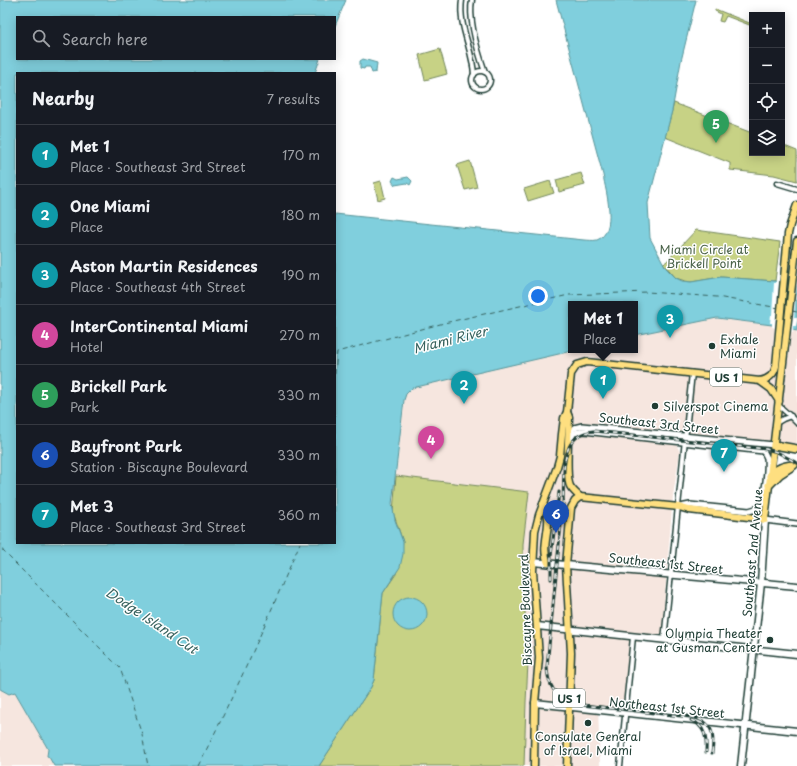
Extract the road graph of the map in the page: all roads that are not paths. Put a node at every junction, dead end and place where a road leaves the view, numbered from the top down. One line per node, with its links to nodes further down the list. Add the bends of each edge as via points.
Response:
1 (462, 0): 4 (street, via 462,25 474,65)
2 (472, 0): 3 (street, via 472,25)
3 (485, 72): 4 (street, via 479,71); 4 (street, via 490,82 484,89 474,86)
4 (474, 74)
5 (777, 183): 6 (street)
6 (797, 189)
7 (797, 205): 10 (main road, via 790,225 786,254 774,373)
8 (797, 241): 11 (main road, Southeast 2nd Avenue)
9 (692, 373): 10 (main road, US 1); 12 (main road, Biscayne Boulevard / US 1, via 587,362 577,365 570,379); 17 (street)
10 (760, 381): 11 (main road, via 771,390)
11 (779, 403): 13 (street); 14 (main road, Southeast 2nd Avenue)
12 (567, 412): 16 (main road); 22 (main road, Biscayne Boulevard / US 1, via 564,418)
13 (791, 416): 14 (street); 15 (street)
14 (776, 423): 21 (main road, Southeast 2nd Avenue)
15 (797, 424)
16 (569, 433): 17 (street, Southeast 3rd Street, via 574,428 582,426); 18 (main road); 22 (main road)
17 (686, 436): 19 (street); 20 (street, Southeast 3rd Street)
18 (569, 440): 19 (street, Southeast 3rd Street, via 574,433 584,431); 30 (main road, via 569,482 570,487)
19 (685, 442): 24 (street, Southeast 3rd Street); 32 (street)
20 (758, 443): 21 (street, Southeast 3rd Street); 24 (street, Southeast 2nd Avenue)
21 (774, 445): 23 (highway); 25 (main road, Southeast 2nd Avenue)
22 (562, 447): 31 (main road, Biscayne Boulevard / US 1)
23 (797, 449)
24 (763, 451): 27 (street, Southeast 2nd Avenue)
25 (773, 459): 27 (street, Southeast 2nd Avenue); 28 (main road, Southeast 2nd Avenue)
26 (795, 465): 28 (highway, via 777,469); 29 (highway, via 780,474)
27 (767, 468): 32 (street, Southeast 2nd Avenue, via 759,508 749,512 690,505)
28 (770, 476): 29 (main road, Southeast 2nd Avenue)
29 (769, 485): 33 (main road, Southeast 2nd Avenue)
30 (580, 497): 32 (main road); 37 (main road, US 1, via 571,508)
31 (543, 504): 35 (main road, Biscayne Boulevard / US 1, via 536,527); 36 (main road, via 549,515 545,555)
32 (678, 507): 33 (main road); 38 (street)
33 (765, 520): 34 (street); 39 (main road, Southeast 2nd Avenue)
34 (797, 524)
35 (533, 562): 36 (main road, Southeast 1st Street); 41 (main road, Biscayne Boulevard / US 1)
36 (548, 563): 37 (main road, Southeast 1st Street)
37 (566, 565): 38 (main road, Southeast 1st Street); 42 (main road, US 1)
38 (671, 575): 39 (main road, Southeast 1st Street); 44 (street)
39 (761, 583): 40 (main road, Southeast 1st Street); 45 (main road, Southeast 2nd Avenue)
40 (797, 586)
41 (536, 626): 42 (main road); 47 (main road, Biscayne Boulevard / US 1, via 539,664)
42 (570, 630): 43 (main road); 48 (main road, US 1)
43 (633, 637): 44 (main road); 49 (street)
44 (664, 640): 45 (main road)
45 (754, 650): 46 (main road); 50 (main road, Southeast 2nd Avenue)
46 (797, 654)
47 (535, 703): 48 (main road, Northeast 1st Street); 52 (main road, Biscayne Boulevard / US 1)
48 (569, 708): 49 (main road, Northeast 1st Street); 53 (main road, US 1)
49 (626, 714): 50 (main road, Northeast 1st Street); 54 (street)
50 (745, 726): 51 (main road, Northeast 1st Street); 55 (main road, Southeast 2nd Avenue)
51 (797, 732)
52 (534, 766)
53 (567, 766)
54 (620, 766)
55 (741, 766)

